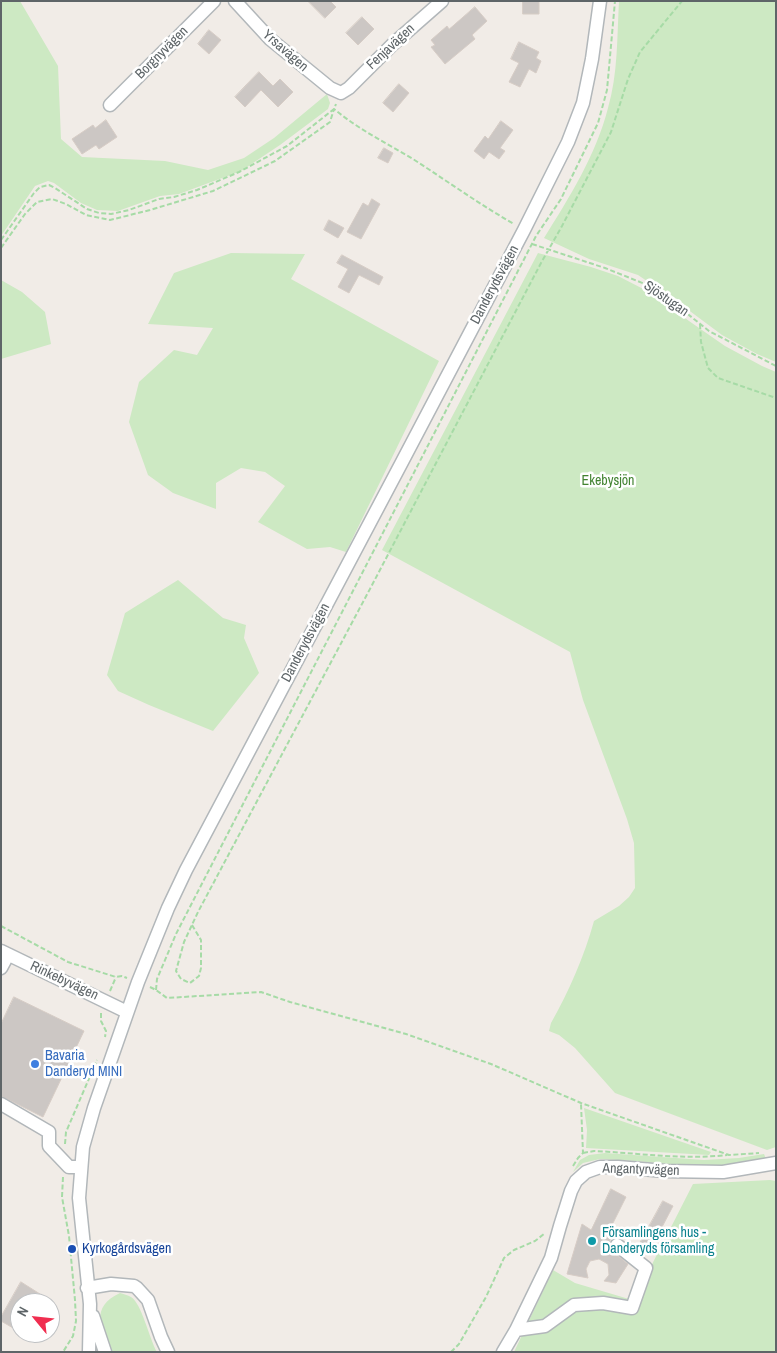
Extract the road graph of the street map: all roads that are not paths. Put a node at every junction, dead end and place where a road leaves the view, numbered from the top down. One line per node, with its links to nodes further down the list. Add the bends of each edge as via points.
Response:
1 (214, 1): 6 (street, Borgnyvägen)
2 (235, 1): 5 (street, Yrsavägen, via 270,39 330,88)
3 (442, 1): 5 (street, Fenjavägen)
4 (600, 1): 9 (street, Danderydsvägen, via 592,60 568,142 186,870 155,938)
5 (341, 93)
6 (110, 105)
7 (5, 953): 8 (street); 9 (street, Rinkebyvägen)
8 (1, 968)
9 (127, 1012): 12 (street, Danderydsvägen, via 94,1108)
10 (1, 1104): 12 (street, via 49,1132 49,1146 69,1167)
11 (776, 1163): 16 (street, Angantyrvägen, via 723,1172 600,1167 586,1172 571,1191 551,1258)
12 (80, 1167): 14 (street, Danderydsvägen, via 79,1198)
13 (617, 1245): 16 (street, via 646,1268 632,1308 602,1303 574,1305 545,1326)
14 (87, 1288): 15 (street, Danderydsvägen); 19 (street, via 111,1284 137,1288 148,1300)
15 (90, 1304): 17 (street, Danderydsvägen); 18 (street, Danderydsvägen)
16 (516, 1330): 20 (street, Angantyrvägen)
17 (90, 1352)
18 (105, 1352)
19 (168, 1352)
20 (503, 1352)

